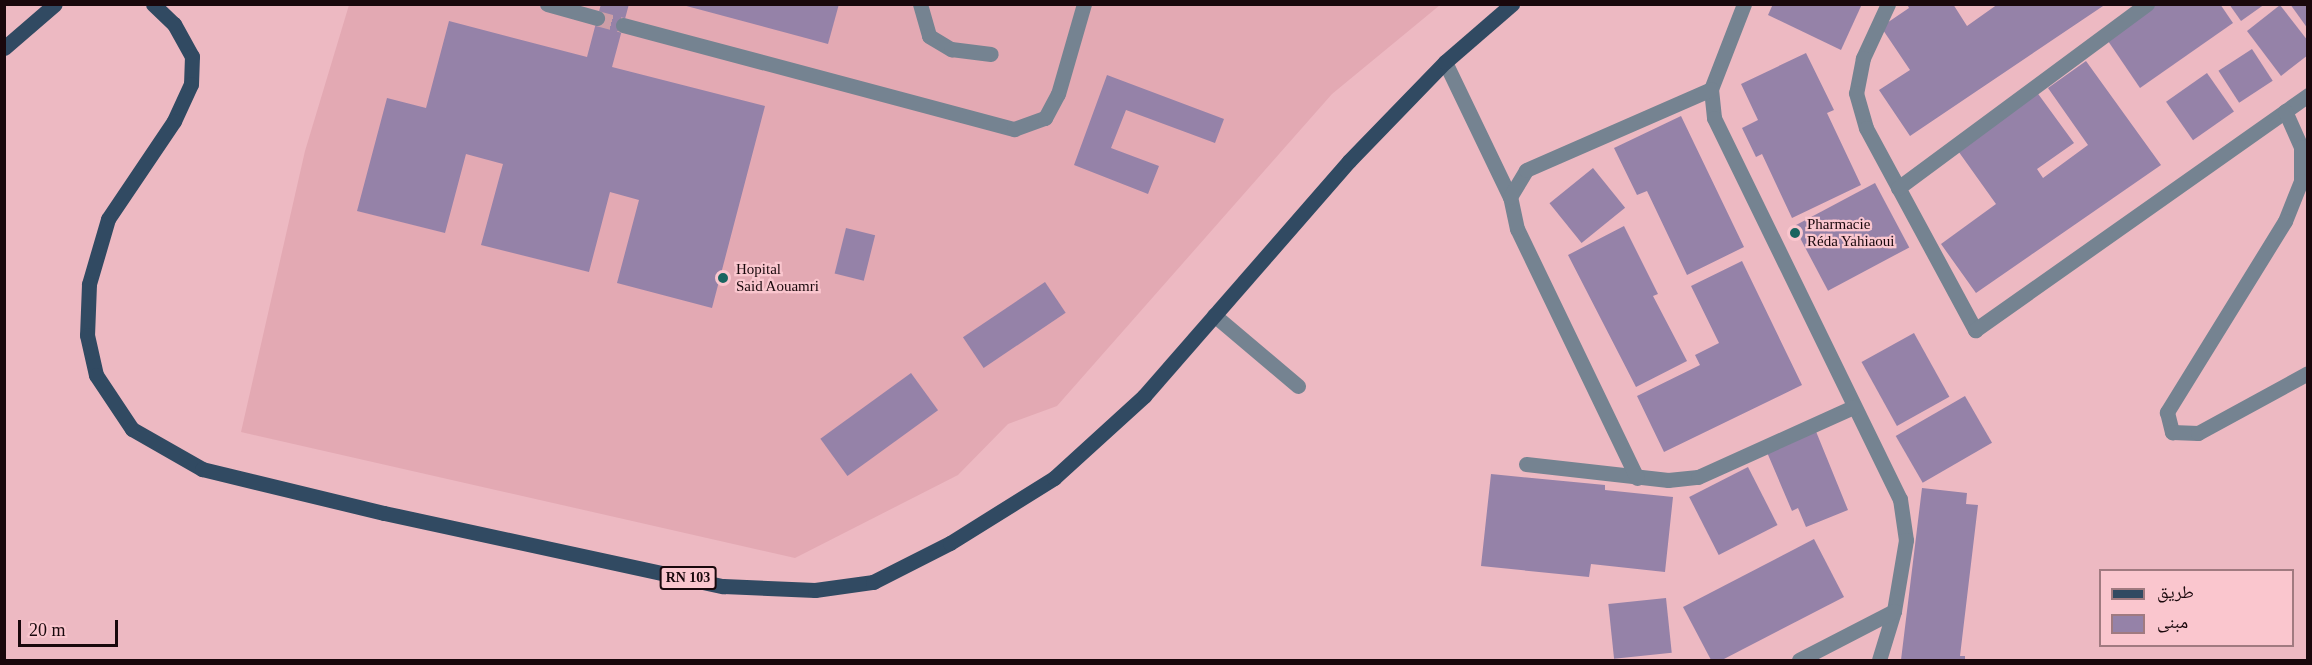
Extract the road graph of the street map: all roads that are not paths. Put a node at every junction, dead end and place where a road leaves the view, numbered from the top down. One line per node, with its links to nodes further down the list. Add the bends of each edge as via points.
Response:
1 (55, 4): 12 (main road)
2 (153, 4): 20 (main road, RN 103, via 174,24 192,56 191,84 174,121 108,219 89,284 87,335 96,375 132,429 202,469 384,513 723,586 815,590 861,584 873,582 950,543 1054,478 1144,396)
3 (547, 4): 10 (street)
4 (920, 4): 13 (street, via 919,12 929,36 951,49)
5 (1084, 4): 11 (street, via 1058,94 1045,118 1014,129)
6 (1512, 4): 14 (main road, RN 103)
7 (1744, 4): 15 (street)
8 (1888, 4): 18 (street, via 1863,58 1856,93 1866,128)
9 (2147, 4): 18 (street)
10 (597, 18)
11 (623, 25)
12 (4, 48)
13 (992, 54)
14 (1445, 62): 19 (street); 20 (main road, RN 103, via 1349,160)
15 (1711, 89): 19 (street, via 1526,171); 23 (street, via 1714,118)
16 (2307, 94): 17 (street)
17 (2285, 111): 18 (street, via 1975,330); 21 (street, via 2301,147 2301,181 2286,221 2167,412 2172,432 2198,433)
18 (1899, 188)
19 (1510, 197): 25 (street, via 1517,229)
20 (1214, 315): 22 (street)
21 (2307, 373)
22 (1298, 386)
23 (1853, 407): 25 (street, via 1698,477); 26 (street, via 1900,499 1906,540)
24 (1526, 464): 25 (street)
25 (1637, 478)
26 (1894, 611): 27 (street); 28 (street)
27 (1799, 660)
28 (1880, 660)

